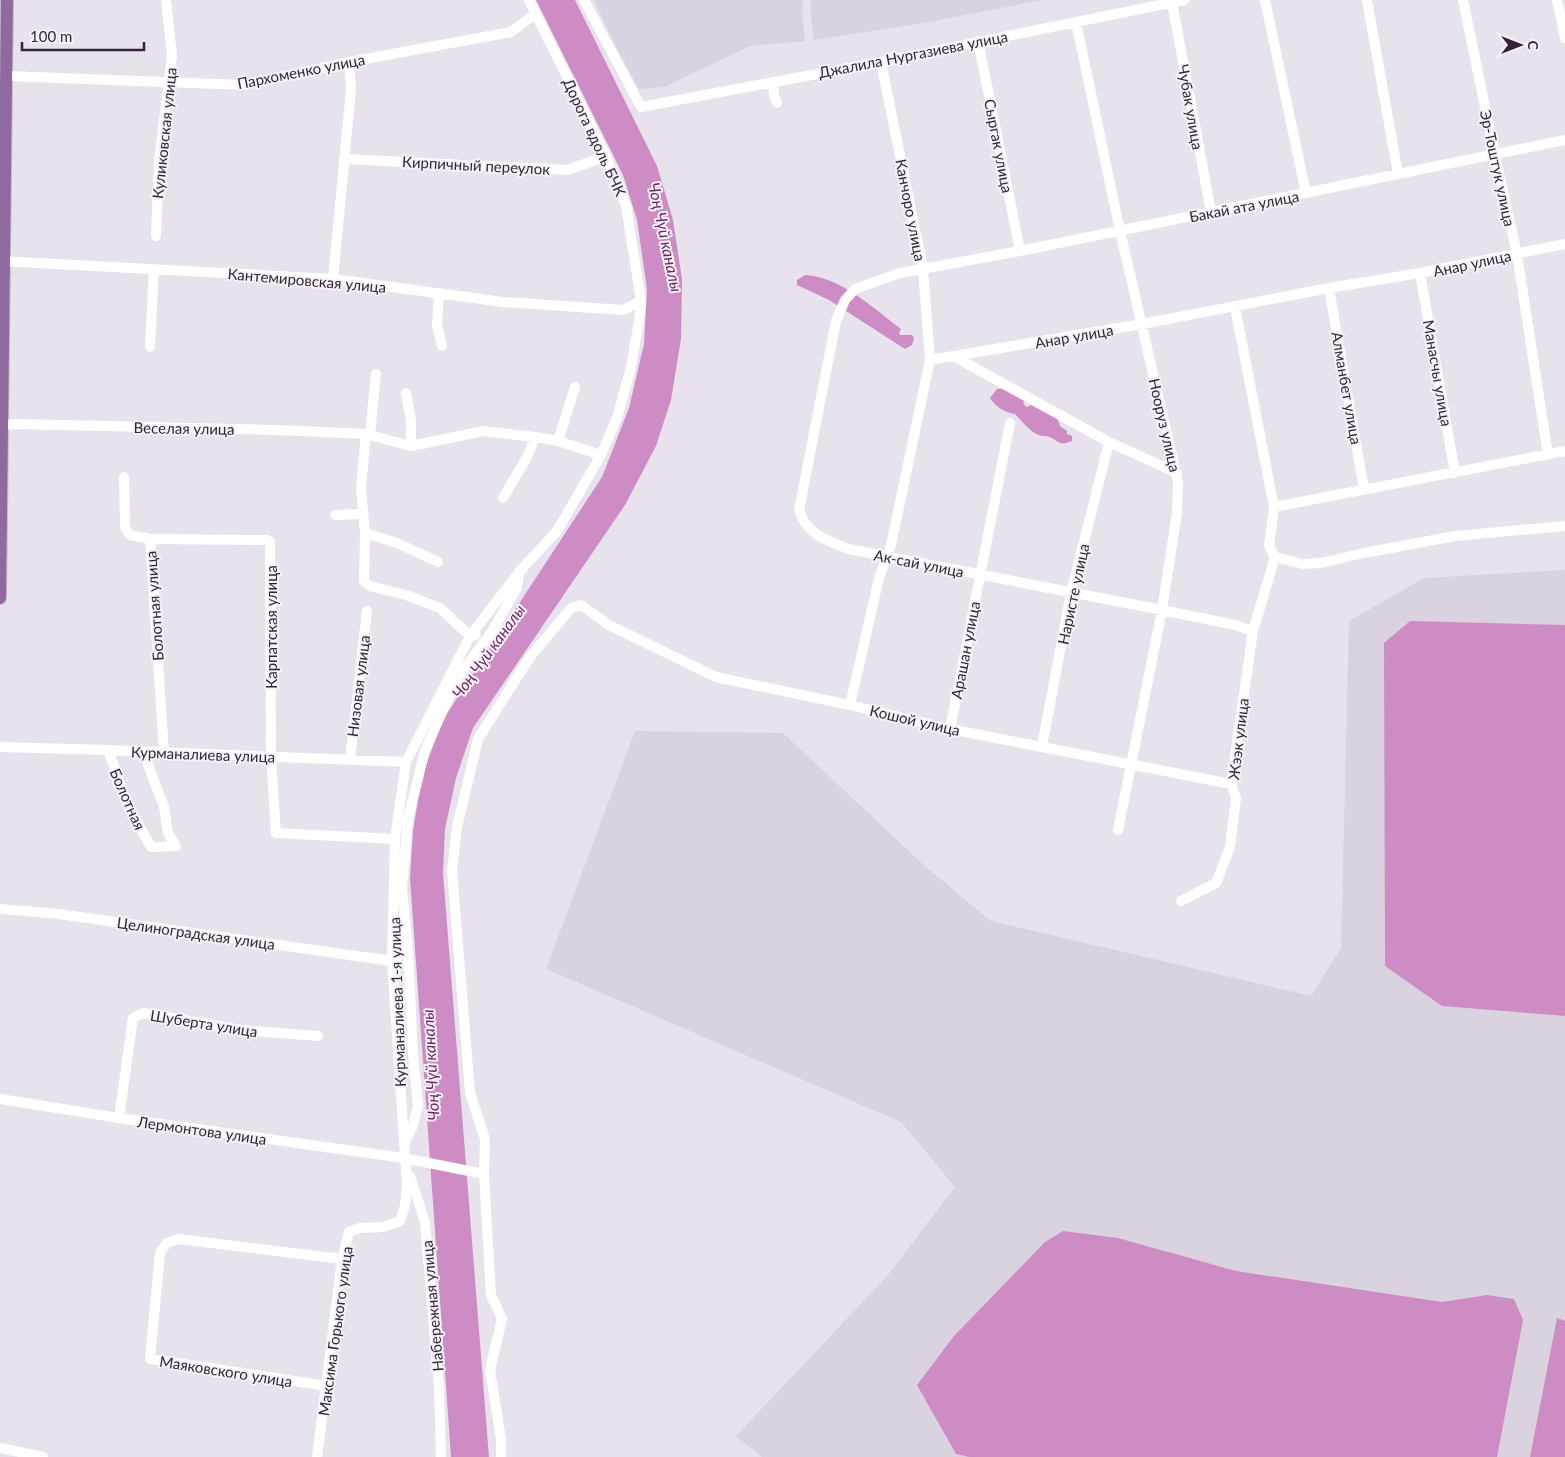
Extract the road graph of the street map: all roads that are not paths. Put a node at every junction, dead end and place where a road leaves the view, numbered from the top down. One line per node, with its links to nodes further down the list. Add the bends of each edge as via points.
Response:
1 (7, 0): 17 (main road)
2 (166, 0): 18 (street, Куликовская улица, via 172,55)
3 (529, 0): 11 (street, Дорога вдоль БЧК)
4 (584, 0): 19 (street, Джалила Нургазиева улица, via 641,107)
5 (1184, 0): 10 (street, Джалила Нургазиева улица)
6 (1265, 0): 26 (street)
7 (1367, 0): 25 (street)
8 (1463, 0): 22 (street, Эр-Тоштук улица)
9 (1557, 0): 13 (street)
10 (1172, 2): 12 (street, Джалила Нургазиева улица); 27 (street, Чубак улица)
11 (535, 14): 15 (street, Пархоменко улица, via 511,32); 23 (street, Дорога вдоль БЧК)
12 (1076, 22): 14 (street, Джалила Нургазиева улица); 28 (street, Нооруз улица)
13 (1565, 38)
14 (978, 41): 16 (street, Джалила Нургазиева улица); 31 (street, Сыргак улица)
15 (349, 62): 18 (street, Пархоменко улица, via 244,85); 24 (street, via 351,89)
16 (881, 62): 19 (street, Джалила Нургазиева улица); 35 (street, Канчоро улица)
17 (3, 75): 18 (street, Пархоменко улица); 33 (main road)
18 (169, 82): 29 (street, Куликовская улица, via 159,161)
19 (773, 82): 20 (street)
20 (776, 103)
21 (1565, 140): 22 (street, Бакай ата улица)
22 (1495, 155): 25 (street, Бакай ата улица); 32 (street, Эр-Тоштук улица)
23 (606, 156): 24 (street, Кирпичный переулок, via 568,170); 40 (street, Дорога вдоль БЧК, via 626,206)
24 (344, 159): 37 (street)
25 (1398, 174): 26 (street, Бакай ата улица)
26 (1306, 193): 27 (street, Бакай ата улица)
27 (1211, 212): 28 (street, Бакай ата улица)
28 (1120, 231): 31 (street, Бакай ата улица); 42 (street, Нооруз улица)
29 (156, 236)
30 (1565, 244): 32 (street, Анар улица)
31 (1020, 251): 35 (street, Бакай ата улица)
32 (1518, 254): 36 (street, Анар улица); 59 (street, Эр-Тоштук улица)
33 (2, 261): 34 (street, Кантемировская улица); 51 (main road)
34 (154, 269): 37 (street, Кантемировская улица); 44 (street)
35 (923, 269): 46 (street, Канчоро улица); 72 (street, Ак-сай улица, via 900,273 855,289 845,300 836,321 799,510 810,530 824,540)
36 (1420, 274): 38 (street, Анар улица); 61 (street, Манасчы улица)
37 (333, 279): 39 (street, Кантемировская улица)
38 (1329, 288): 41 (street, Анар улица); 63 (street, Алманбет улица)
39 (439, 293): 40 (street, Кантемировская улица, via 502,302 623,310); 43 (street, via 437,325)
40 (641, 302): 58 (street, Дорога вдоль БЧК, via 631,367 618,415)
41 (1235, 307): 42 (street, Анар улица); 65 (street)
42 (1142, 324): 45 (street, Анар улица); 60 (street, Нооруз улица)
43 (442, 346)
44 (150, 347)
45 (953, 356): 46 (street, Анар улица); 55 (street)
46 (930, 360): 72 (street)
47 (376, 374): 52 (street)
48 (575, 387): 54 (street)
49 (406, 393): 56 (street)
50 (1010, 423): 75 (street, Арашан улица)
51 (2, 425): 52 (street, Веселая улица, via 267,429); 76 (main road)
52 (368, 434): 56 (street, Веселая улица); 66 (street, via 360,488)
53 (535, 437): 54 (street, Веселая улица); 56 (street, Веселая улица, via 483,431); 64 (street, via 528,457)
54 (558, 441): 58 (street, Веселая улица)
55 (1108, 442): 60 (street); 77 (street, Наристе улица)
56 (411, 446)
57 (1565, 452): 59 (street)
58 (601, 455): 74 (street, Курманалиева 1-я улица, via 557,531)
59 (1548, 455): 61 (street)
60 (1177, 473): 79 (street, Нооруз улица, via 1177,513)
61 (1455, 473): 63 (street)
62 (124, 477): 70 (street, Болотная улица, via 125,527 130,535)
63 (1364, 489): 65 (street)
64 (503, 498)
65 (1274, 507): 71 (street, Жээк улица, via 1270,546)
66 (363, 514): 67 (street); 69 (street)
67 (336, 515)
68 (1565, 526): 71 (street, via 1455,536 1321,563 1304,564)
69 (365, 533): 73 (street); 83 (street, via 364,581 370,586 440,608)
70 (150, 540): 91 (street, Болотная улица); 92 (street, Карпатская улица, via 270,542)
71 (1275, 556): 81 (street, Жээк улица)
72 (887, 557): 75 (street, Ак-сай улица); 84 (street, via 879,578)
73 (438, 562)
74 (520, 571): 82 (street, via 517,588); 83 (street, Курманалиева 1-я улица)
75 (980, 574): 77 (street, Ак-сай улица); 85 (street, Арашан улица)
76 (0, 582): 78 (main road)
77 (1071, 593): 79 (street, Ак-сай улица); 86 (street, Наристе улица)
78 (0, 598)
79 (1162, 610): 81 (street, Ак-сай улица); 95 (street, Нооруз улица)
80 (367, 611): 93 (street, Низовая улица)
81 (1253, 631): 96 (street, Жээк улица)
82 (491, 632): 83 (street); 89 (street, via 458,677)
83 (470, 636): 94 (street, Курманалиева 1-я улица)
84 (850, 706): 85 (street, Кошой улица); 108 (street, Кошой улица, via 716,677 609,625 581,605 571,608 530,657 478,739 457,827 452,871 470,1093 485,1140)
85 (950, 728): 86 (street, Кошой улица)
86 (1042, 746): 95 (street, Кошой улица)
87 (0, 747): 88 (street, Курманалиева улица)
88 (108, 750): 90 (street, Курманалиева улица); 90 (street, Болотная, via 130,808 151,847 176,846 168,834 164,807)
89 (426, 750): 94 (street); 101 (street, via 408,819 402,889)
90 (144, 752): 91 (street, Курманалиева улица)
91 (164, 752): 92 (street, Курманалиева улица)
92 (271, 757): 93 (street, Курманалиева улица); 98 (street, Карпатская улица, via 276,832)
93 (350, 760): 94 (street, Курманалиева улица)
94 (406, 762): 98 (street, Курманалиева 1-я улица)
95 (1132, 764): 96 (street, Кошой улица); 97 (street, Нооруз улица)
96 (1231, 784): 99 (street, Жээк улица, via 1236,798 1230,847 1216,883)
97 (1118, 830)
98 (395, 839): 102 (street, Курманалиева 1-я улица)
99 (1182, 901)
100 (0, 910): 102 (street, Целиноградская улица, via 59,914)
101 (408, 948): 102 (street); 106 (street, via 418,1106)
102 (392, 961): 106 (street, Курманалиева 1-я улица)
103 (318, 1036): 105 (street, Шуберта улица, via 242,1030 144,1013 133,1018)
104 (0, 1099): 105 (street, Лермонтова улица)
105 (119, 1118): 107 (street, Лермонтова улица)
106 (403, 1145): 107 (street, Курманалиева 1-я улица)
107 (404, 1158): 108 (street, Лермонтова улица); 109 (street, Максима Горького улица, via 407,1185 400,1221 349,1232); 114 (street, Набережная улица, via 425,1222 440,1388)
108 (479, 1173): 115 (street, via 491,1295 502,1319 490,1370)
109 (342, 1259): 110 (street, Максима Горького улица); 110 (street, Маяковского улица, via 178,1239 167,1243 160,1253 150,1359)
110 (327, 1386): 113 (street, Максима Горького улица)
111 (0, 1448): 112 (street)
112 (44, 1457)
113 (317, 1457)
114 (441, 1457)
115 (501, 1457)

